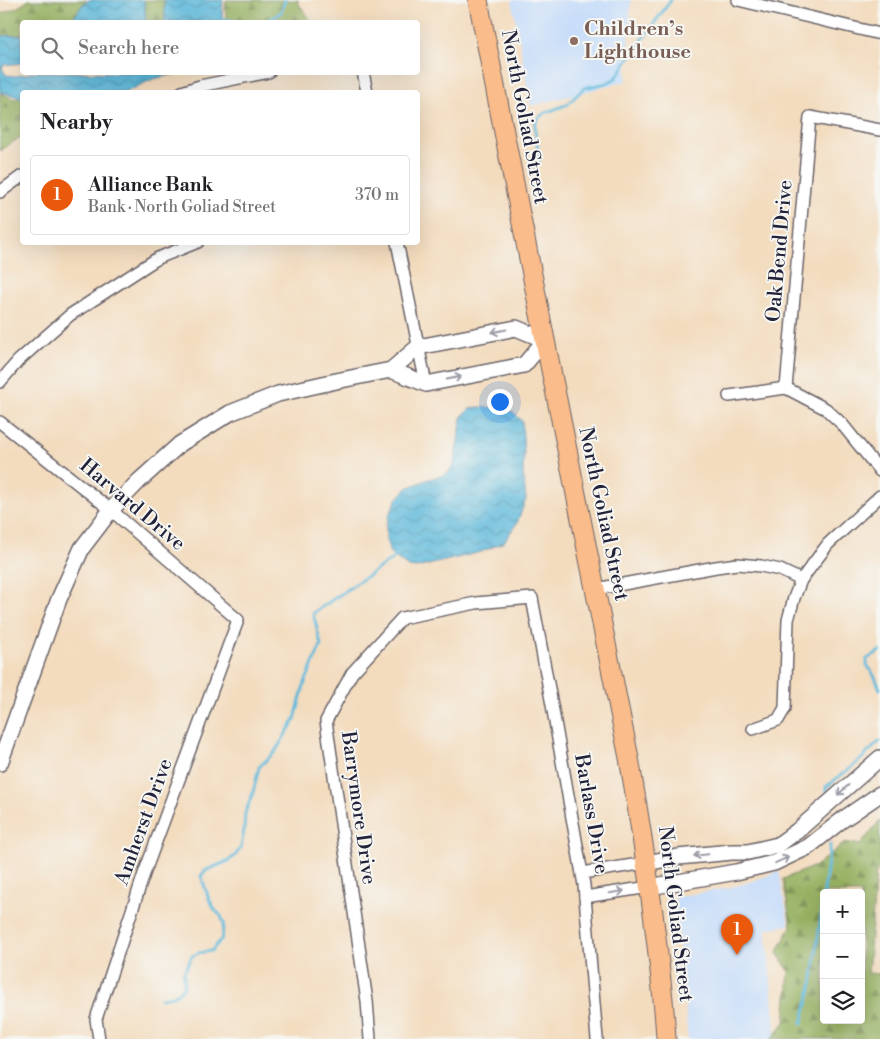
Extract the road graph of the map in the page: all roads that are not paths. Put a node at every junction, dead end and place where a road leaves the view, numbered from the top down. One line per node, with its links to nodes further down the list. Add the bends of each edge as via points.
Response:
1 (478, 0): 13 (main road, North Goliad Street)
2 (738, 0): 3 (street)
3 (880, 34)
4 (254, 75): 6 (street)
5 (364, 75): 7 (street)
6 (188, 90)
7 (367, 90)
8 (880, 130): 18 (street, Oak Bend Drive, via 810,117)
9 (20, 177): 10 (street)
10 (0, 192)
11 (190, 245): 16 (street, via 158,258 70,316 18,361)
12 (398, 245): 14 (street)
13 (545, 340): 14 (street, one-way to 14, via 516,328); 17 (street, one-way to 13, via 524,365); 25 (main road, North Goliad Street)
14 (418, 347): 15 (street); 17 (street)
15 (390, 370): 17 (street); 23 (street, via 278,394 230,413 180,444)
16 (0, 382)
17 (426, 384)
18 (786, 388): 19 (street); 21 (street, via 826,409)
19 (729, 396)
20 (0, 422): 23 (street, Harvard Drive)
21 (880, 471)
22 (880, 496): 24 (street, via 828,544)
23 (111, 510): 27 (street, Harvard Drive); 30 (street, via 82,548 59,599)
24 (801, 580): 25 (street, via 780,570 737,564); 28 (street, via 788,620 785,708 778,720)
25 (596, 589): 33 (main road, North Goliad Street)
26 (532, 598): 35 (street, Barlass Drive); 39 (street, Barrymore Drive, via 476,602 402,618 352,673 326,721)
27 (238, 620): 38 (street, Amherst Drive, via 144,874 96,1019)
28 (753, 729)
29 (880, 758): 32 (street, one-way to 32, via 778,845)
30 (0, 763)
31 (880, 794): 34 (street, one-way to 31, via 774,863 808,847)
32 (748, 852): 33 (street, one-way to 33, via 678,857); 34 (street)
33 (646, 863): 35 (street); 36 (main road, North Goliad Street)
34 (752, 868): 36 (street)
35 (582, 873): 37 (street, Barlass Drive)
36 (649, 887): 37 (street, one-way to 36); 41 (main road, North Goliad Street, via 662,980)
37 (585, 897): 40 (street, Barlass Drive)
38 (98, 1039)
39 (370, 1039)
40 (597, 1039)
41 (666, 1039)

